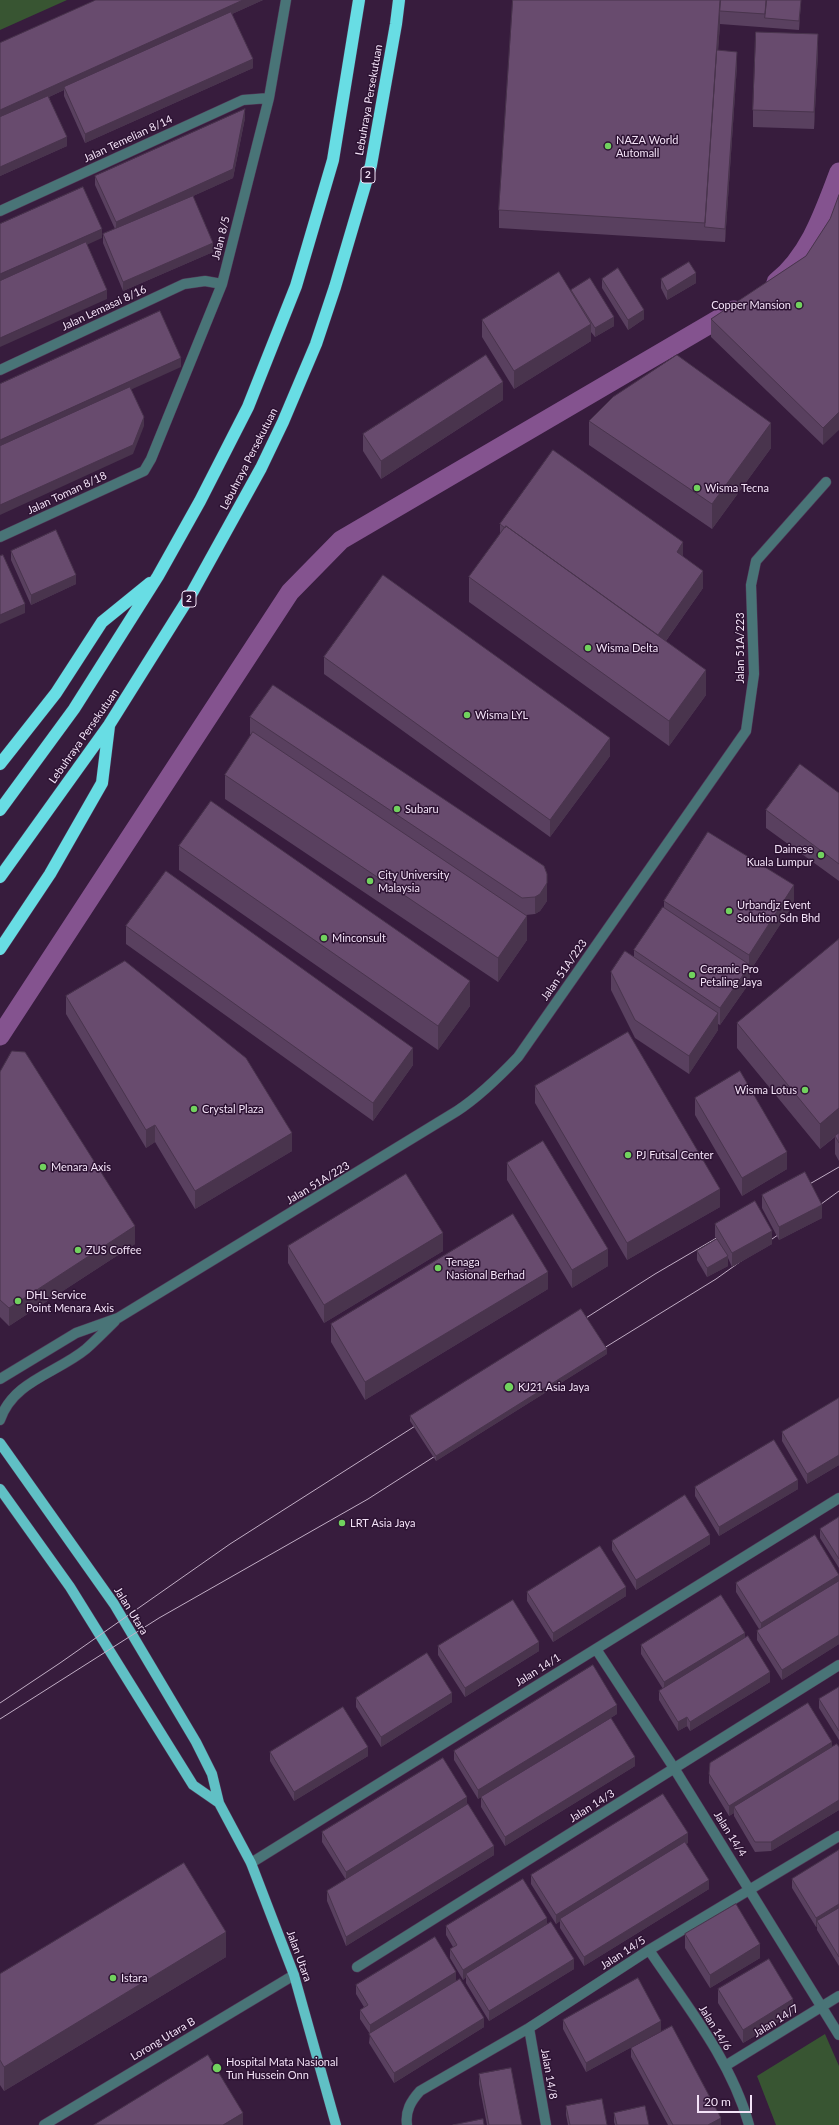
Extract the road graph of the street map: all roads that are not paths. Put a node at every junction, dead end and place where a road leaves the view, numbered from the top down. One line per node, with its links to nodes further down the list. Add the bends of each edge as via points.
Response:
1 (286, 0): 4 (street, Jalan 8/5)
2 (359, 0): 11 (highway, via 333,160 296,286 248,407)
3 (398, 0): 12 (highway, Lebuhraya Persekutuan / 2, via 371,165 316,344 261,468 193,591)
4 (268, 98): 5 (street, Jalan Temelian 8/14, via 243,100); 6 (street, Jalan 8/5)
5 (0, 211)
6 (222, 284): 7 (street, Jalan Lemasai 8/16, via 205,281 184,284); 8 (street, Jalan 8/5)
7 (0, 370)
8 (144, 471): 10 (street, Jalan Toman 8/18)
9 (826, 482): 17 (street, Jalan 51A/223, via 756,561 751,584 754,674 746,731 518,1057 480,1095 457,1111)
10 (0, 537)
11 (158, 576): 13 (highway, via 102,622 56,694); 14 (highway, via 74,709)
12 (109, 725): 15 (highway, Lebuhraya Persekutuan / 2); 16 (highway, via 102,783 50,874)
13 (0, 764)
14 (0, 810)
15 (0, 877)
16 (0, 949)
17 (118, 1318): 18 (street, Jalan 51A/223, via 76,1333); 19 (street, Jalan 51A/223, via 85,1349 17,1392 4,1407)
18 (0, 1379)
19 (0, 1420)
20 (0, 1443): 26 (main road, Jalan Utara, via 114,1604 196,1742 212,1774)
21 (0, 1489): 26 (main road, Jalan Utara, via 70,1587 192,1784)
22 (839, 1498): 23 (street, Jalan 14/1)
23 (596, 1649): 25 (street, Jalan 14/4); 28 (street, Jalan 14/1)
24 (839, 1665): 25 (street, Jalan 14/3)
25 (674, 1768): 29 (street, Jalan 14/4); 31 (street, Jalan 14/3)
26 (218, 1803): 28 (main road, Jalan Utara)
27 (839, 1836): 29 (street, Jalan 14/5)
28 (251, 1862): 32 (main road, Jalan Utara)
29 (750, 1889): 30 (street, Jalan 14/5); 34 (street, Jalan 14/4)
30 (649, 1950): 35 (street, Jalan 14/5); 37 (street, Jalan 14/6)
31 (357, 1967)
32 (294, 1975): 38 (street, Lorong Utara B); 39 (main road, Jalan Utara)
33 (839, 1996): 34 (street, Jalan 14/7)
34 (820, 2007): 36 (street, Jalan 14/4); 37 (street, Jalan 14/7)
35 (529, 2028): 40 (street, Jalan 14/5, via 420,2091 407,2110); 41 (street, Jalan 14/8)
36 (839, 2036)
37 (725, 2066): 42 (street, Jalan 14/6, via 742,2101)
38 (44, 2125)
39 (336, 2125)
40 (407, 2125)
41 (546, 2125)
42 (749, 2125)

